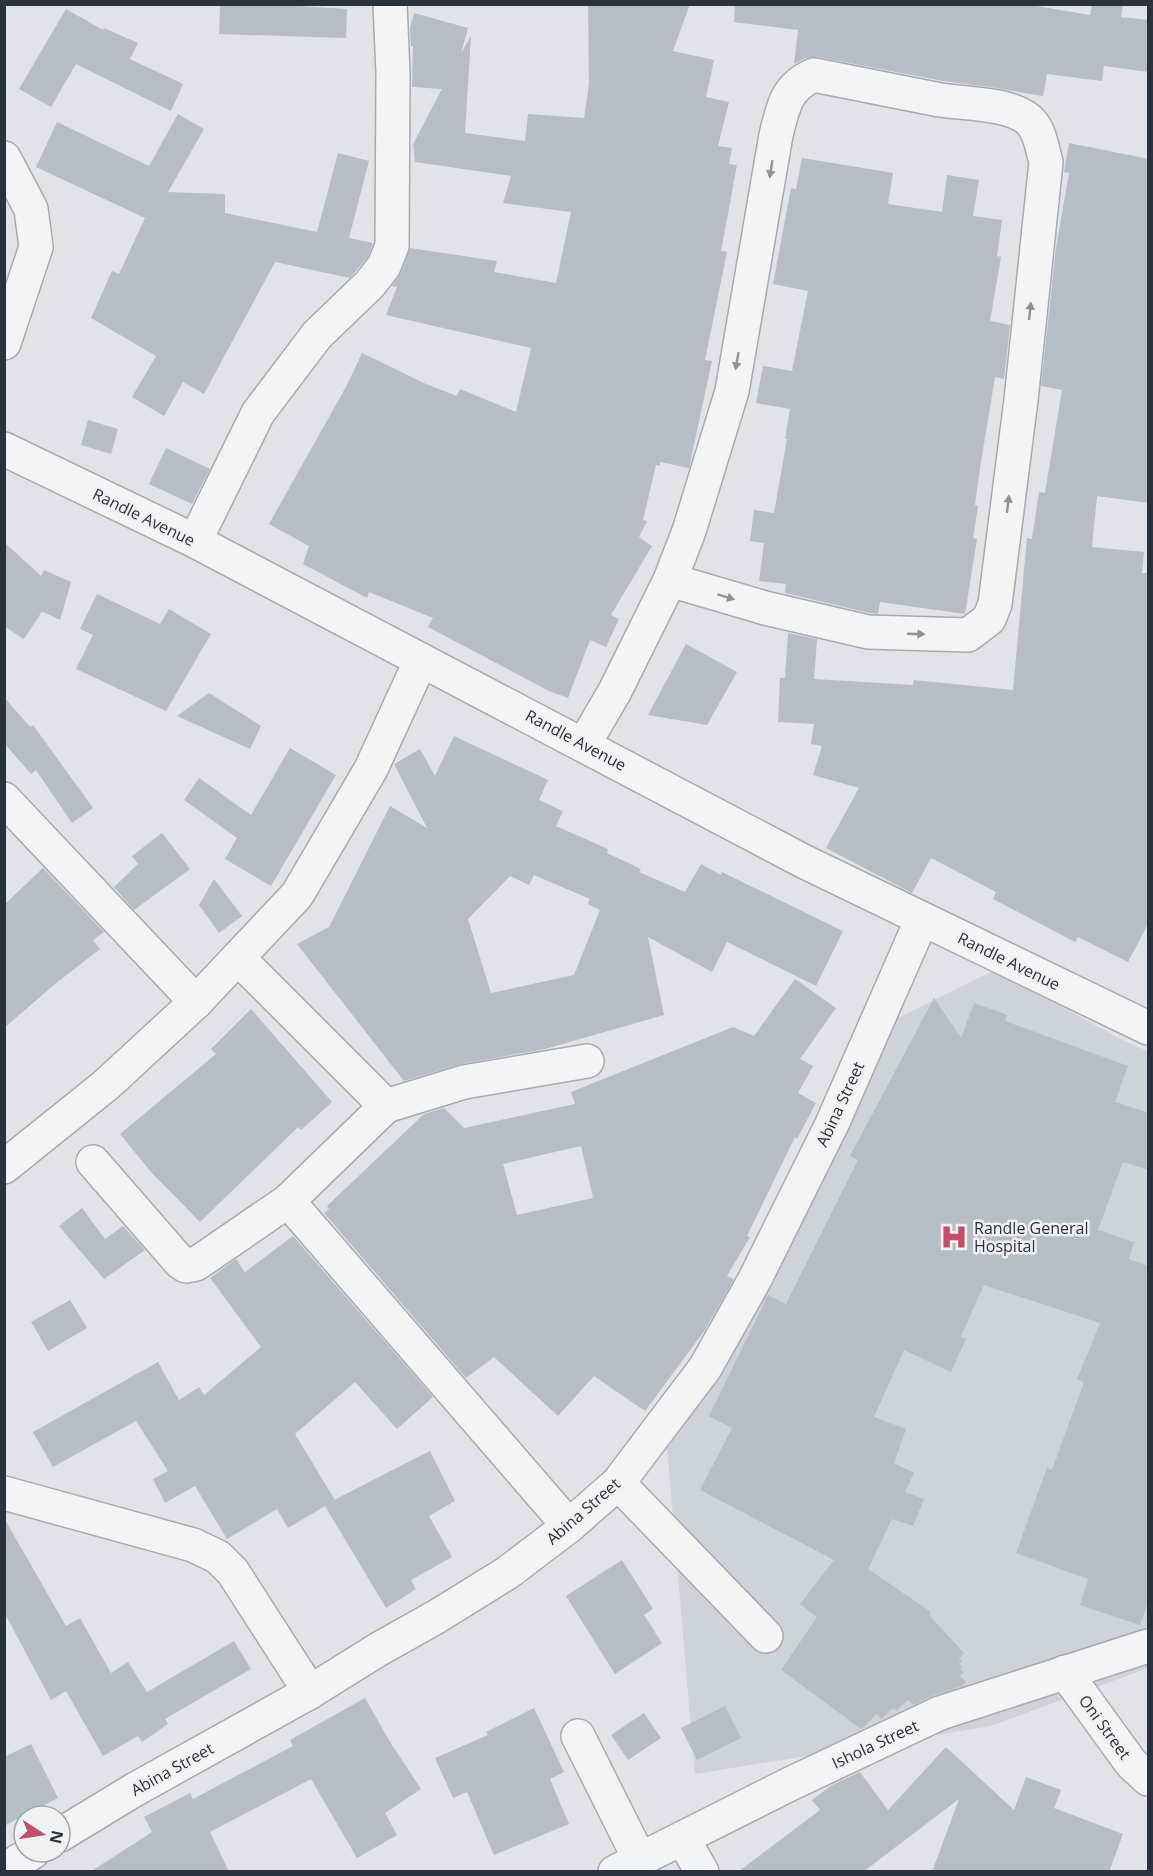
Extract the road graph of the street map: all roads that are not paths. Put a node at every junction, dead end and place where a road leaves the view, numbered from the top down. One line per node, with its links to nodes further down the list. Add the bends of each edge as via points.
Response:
1 (390, 4): 5 (street, via 392,246 384,266 370,284 317,335 258,413)
2 (4, 158): 3 (street, via 31,209 36,247)
3 (4, 343)
4 (4, 449): 5 (street, Randle Avenue)
5 (195, 541): 7 (street, Randle Avenue)
6 (670, 580): 6 (street, one-way to 6, via 868,632 968,635 989,619 995,604 1020,411 1046,162 1030,121 1004,109 814,75 791,90 776,135 732,391); 8 (street)
7 (421, 660): 8 (street, Randle Avenue); 11 (street, via 372,769 297,895)
8 (584, 744): 10 (street, Randle Avenue, via 803,861)
9 (4, 799): 12 (street)
10 (922, 919): 13 (street, Randle Avenue); 19 (street, Abina Street, via 832,1124 755,1280 705,1368)
11 (238, 958): 12 (street); 15 (street)
12 (196, 1002): 17 (street, via 106,1085)
13 (1149, 1028)
14 (587, 1061): 15 (street, via 464,1082)
15 (386, 1106): 18 (street)
16 (93, 1162): 18 (street, via 172,1255 186,1266 209,1256)
17 (4, 1167)
18 (288, 1202): 21 (street)
19 (618, 1482): 21 (street, Abina Street); 22 (street)
20 (4, 1493): 25 (street, via 193,1545 218,1557 233,1572)
21 (569, 1526): 25 (street, Abina Street, via 507,1573)
22 (766, 1636)
23 (1149, 1646): 24 (street, Ishola Street)
24 (1065, 1672): 27 (street, Oni Street, via 1131,1762); 29 (street, Ishola Street, via 940,1713)
25 (310, 1692): 28 (street, Abina Street)
26 (578, 1736): 30 (street)
27 (1149, 1779)
28 (72, 1828)
29 (683, 1839): 30 (street, Ishola Street); 31 (street)
30 (627, 1865)
31 (702, 1872)

